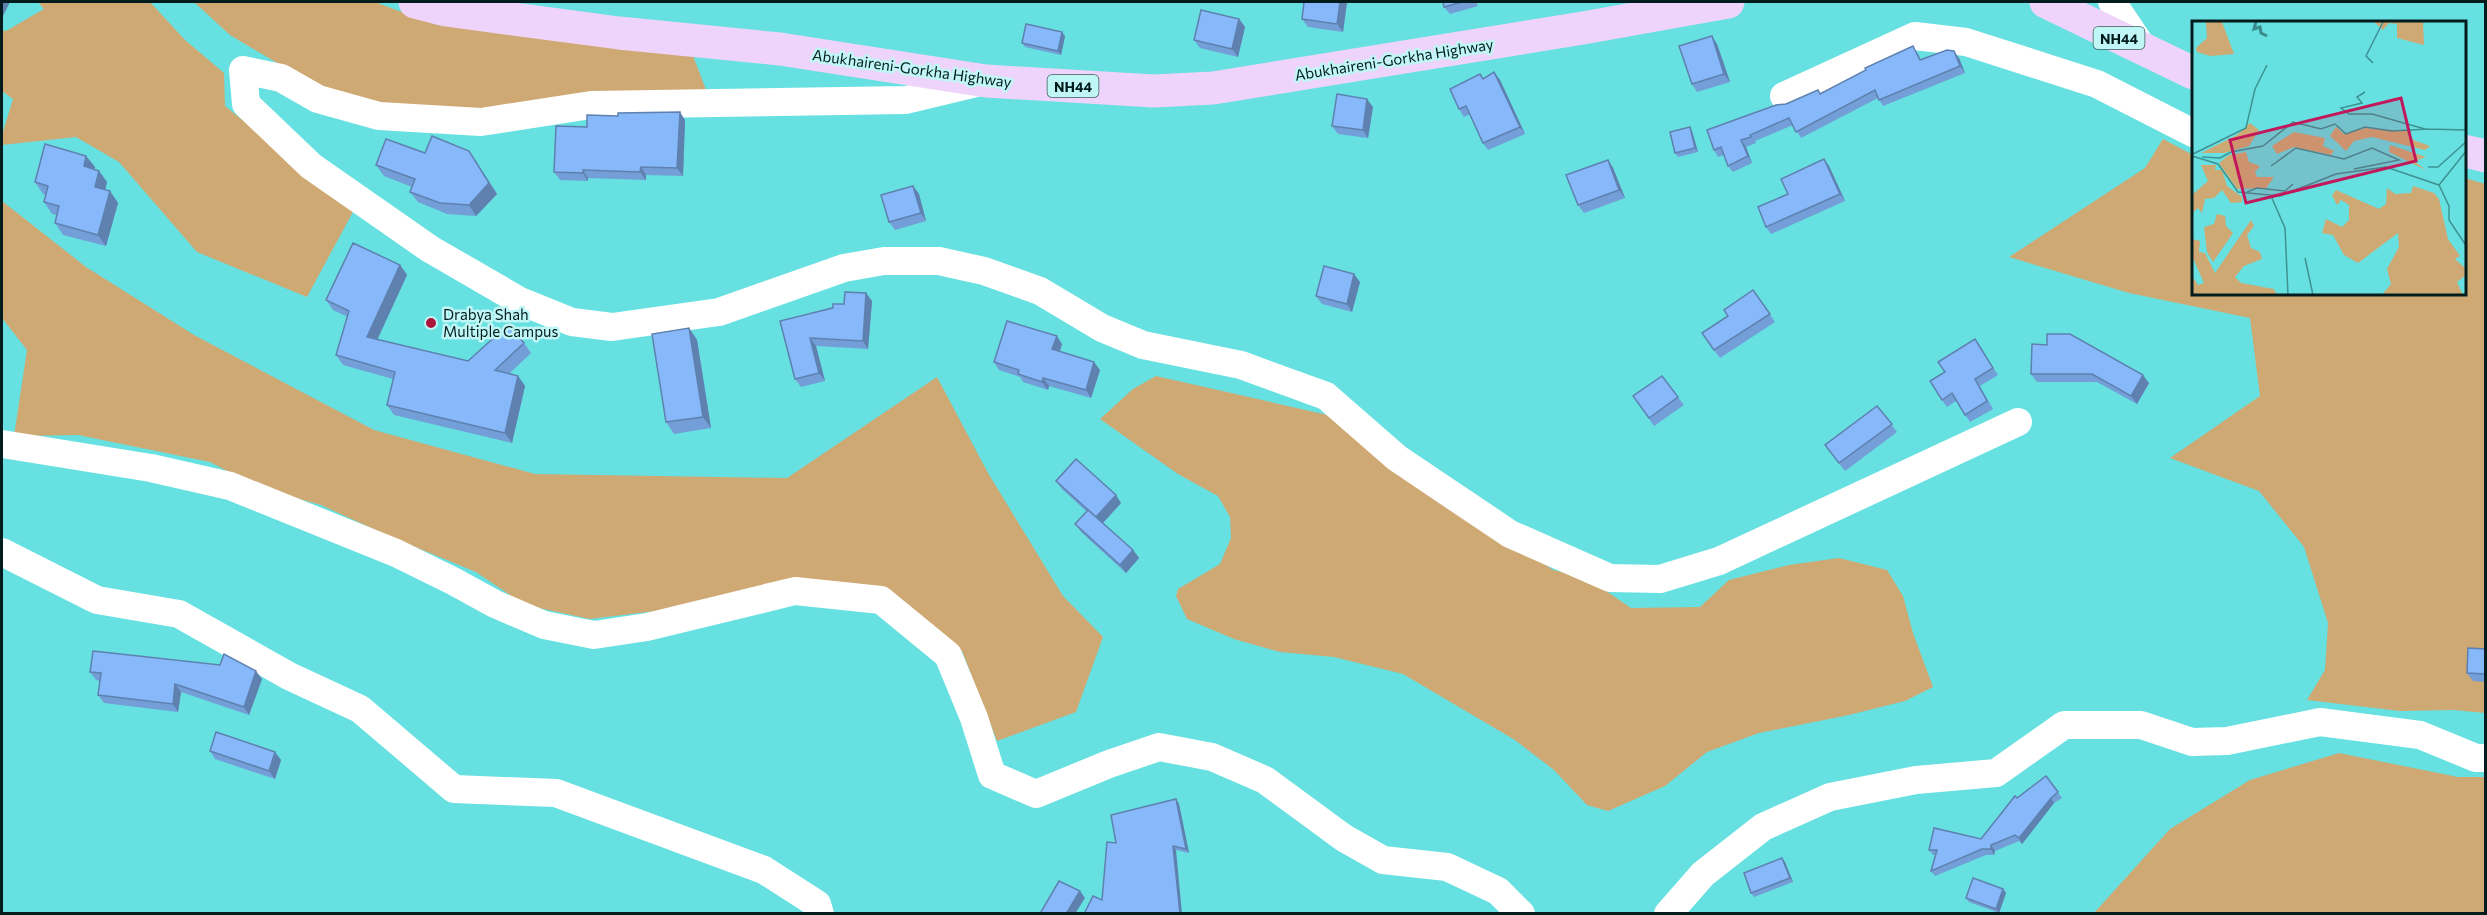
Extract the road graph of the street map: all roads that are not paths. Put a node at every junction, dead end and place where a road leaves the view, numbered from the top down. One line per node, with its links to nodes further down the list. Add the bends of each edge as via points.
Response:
1 (416, 2): 7 (main road, Abukhaireni-Gorkha Highway / NH44, via 619,33 780,49)
2 (2046, 2): 5 (main road, NH44)
3 (2112, 2): 5 (street)
4 (1705, 3): 7 (main road, Abukhaireni-Gorkha Highway / NH44, via 1583,28 1213,88 1154,91)
5 (2145, 51): 6 (main road, NH44)
6 (2192, 73)
7 (986, 81): 12 (street, via 906,100 591,105 482,122 379,116 318,99 281,78 243,70 246,104 311,166 430,249 520,301 572,322 612,327 719,312 843,268 884,261 939,261 984,271 1040,291 1102,328 1143,345 1241,365 1326,396 1397,458 1510,534 1610,578 1660,579 1719,561)
8 (1784, 96): 9 (street, via 1915,36 1966,42 2097,84)
9 (2192, 133)
10 (2466, 151): 11 (main road)
11 (2486, 156)
12 (2018, 422)
13 (2, 444): 17 (street, via 151,468 230,486 396,554 544,625 594,635 646,627 795,591 881,600 948,655 992,775 1036,794 1159,747 1212,757 1265,780 1344,838 1383,860 1447,867 1498,891)
14 (2, 552): 16 (street, via 97,600 179,614 289,676 360,709 454,789 556,793 764,870 817,904)
15 (2486, 758): 18 (street, via 2476,758 2420,735 2320,722 2227,741 2192,742 2141,725 2064,725 1996,773 1916,780 1830,797 1763,826 1703,874)
16 (820, 914)
17 (1521, 914)
18 (1668, 914)

